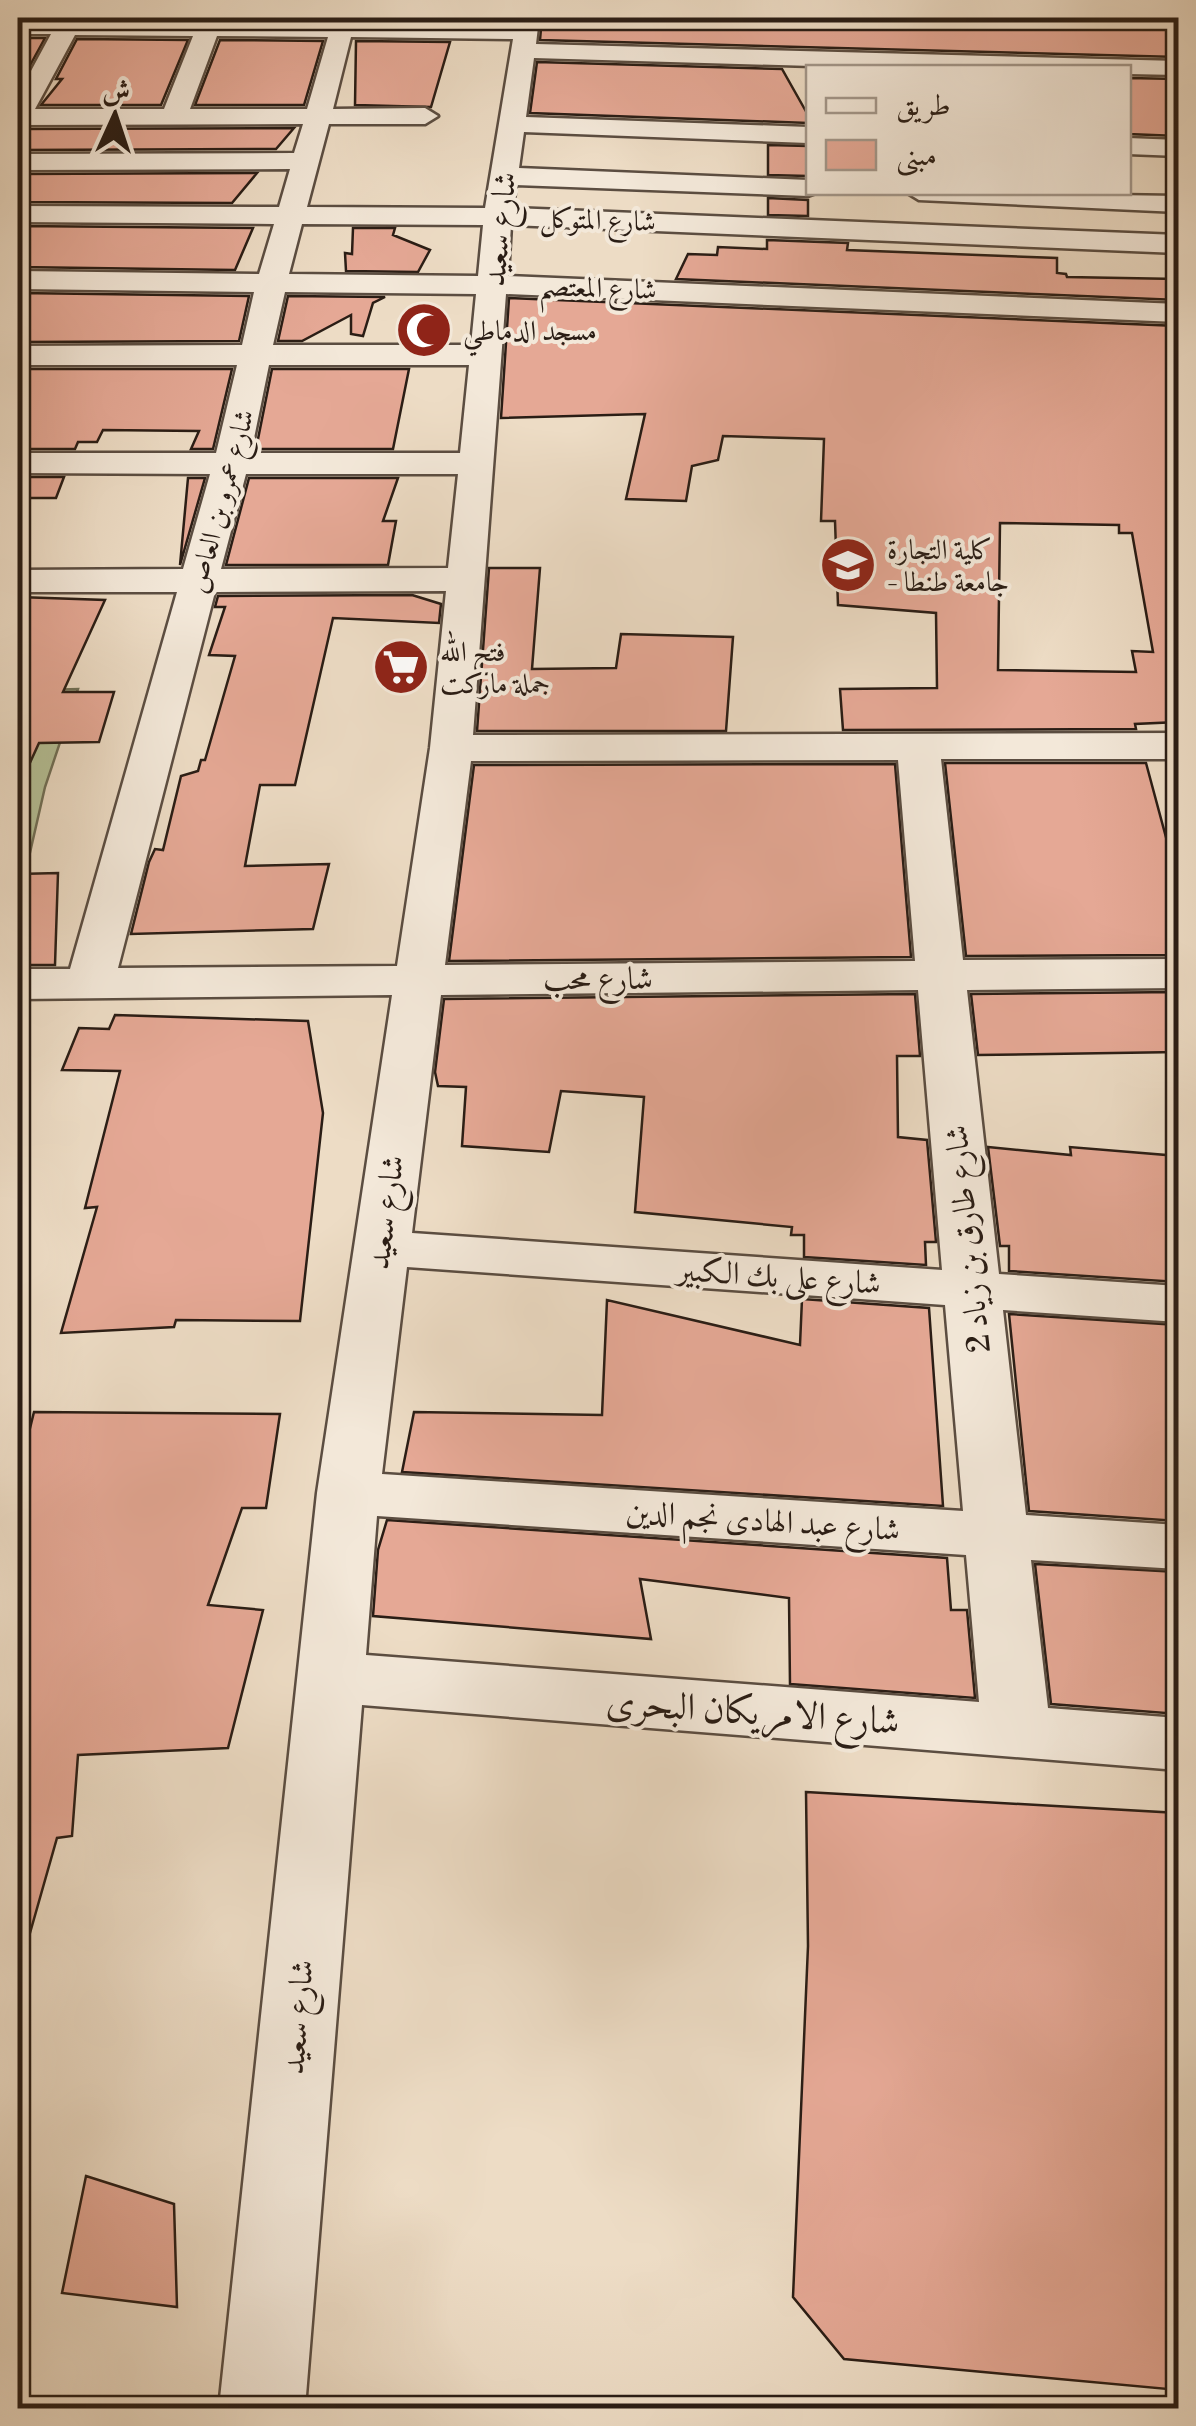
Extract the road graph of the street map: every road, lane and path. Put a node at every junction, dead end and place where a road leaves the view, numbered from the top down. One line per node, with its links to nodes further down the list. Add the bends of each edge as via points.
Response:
1 (69, 22): 2 (street); 4 (street); 14 (street)
2 (210, 22): 3 (street); 16 (street)
3 (343, 23): 10 (street); 11 (street, شارع عمرو بن العاص)
4 (18, 27)
5 (1014, 57): 6 (street); 7 (street)
6 (919, 65)
7 (1178, 68)
8 (806, 75): 10 (street)
9 (731, 82): 10 (street)
10 (515, 99): 17 (street); 23 (street, شارع المتوكل); 24 (street); 30 (street, شارع المتوكل); 36 (street, شارع سعيد)
11 (318, 116): 12 (street); 16 (street); 20 (street, شارع عمرو بن العاص)
12 (425, 116)
13 (1148, 116): 18 (street)
14 (18, 117): 15 (street)
15 (87, 117): 16 (street); 22 (street)
16 (174, 117)
17 (806, 134)
18 (1134, 146): 19 (street)
19 (1172, 158): 28 (street)
20 (306, 161): 22 (street); 30 (street, شارع عمرو بن العاص)
21 (18, 162): 22 (street)
22 (64, 162): 29 (street)
23 (806, 163)
24 (806, 187)
25 (954, 195): 32 (street, شارع المتوكل)
26 (1034, 195): 27 (street)
27 (1068, 196): 28 (street)
28 (1173, 204)
29 (28, 214): 30 (street, شارع المتوكل); 31 (street)
30 (291, 214): 35 (street, شارع عمرو بن العاص)
31 (24, 243)
32 (1178, 244)
33 (1178, 267): 37 (street, via 1022,260 984,267)
34 (18, 280): 35 (street, شارع المعتصم)
35 (272, 281): 36 (street, شارع المعتصم); 40 (street, شارع عمرو بن العاص)
36 (493, 284): 37 (street, شارع المعتصم); 41 (street, شارع سعيد)
37 (976, 304): 38 (street, شارع المعتصم)
38 (1178, 313)
39 (18, 355): 40 (street)
40 (258, 355): 41 (street); 43 (street, شارع عمرو بن العاص)
41 (486, 356): 44 (street, شارع سعيد)
42 (18, 463): 43 (street)
43 (231, 463): 44 (street); 46 (street, شارع عمرو بن العاص)
44 (476, 464): 45 (street, شارع سعيد)
45 (466, 579): 46 (street); 50 (street, شارع سعيد)
46 (199, 580): 47 (street); 55 (street, شارع عمرو بن العاص)
47 (18, 581)
48 (1178, 746): 49 (street)
49 (918, 747): 50 (street); 52 (street, شارع طارق بن زياد 2)
50 (450, 748): 53 (street, شارع سعيد)
51 (1178, 973): 52 (street, شارع محب)
52 (941, 975): 53 (street, شارع محب); 57 (street, شارع طارق بن زياد 2)
53 (418, 980): 55 (street, شارع محب); 56 (street, شارع سعيد)
54 (18, 984): 55 (street, شارع محب)
55 (90, 984)
56 (379, 1248): 57 (street, شارع على بك الكبير); 59 (street, شارع سعيد)
57 (972, 1289): 58 (street, شارع على بك الكبير); 60 (street, شارع طارق بن زياد 2)
58 (1178, 1304)
59 (348, 1493): 60 (street, شارع عبد الهادى نجم الدين); 62 (street, شارع سعيد)
60 (997, 1535): 61 (street, شارع عبد الهادى نجم الدين); 63 (street, شارع طارق بن زياد 2)
61 (1178, 1547)
62 (328, 1677): 63 (street, شارع الامريكان البحرى); 65 (street, شارع سعيد)
63 (1016, 1731): 64 (street, شارع الامريكان البحرى)
64 (1178, 1744)
65 (262, 2408): 66 (street)
66 (276, 2408)

